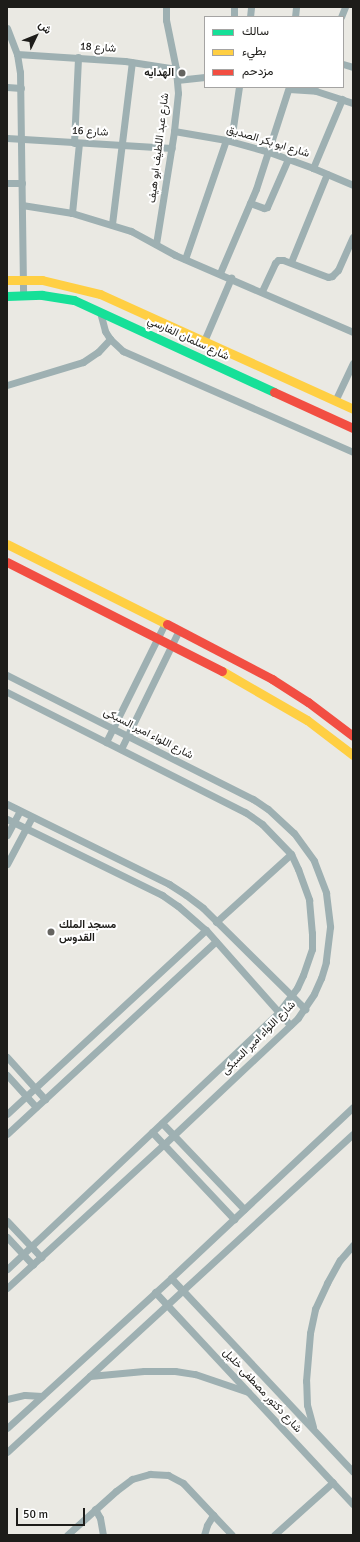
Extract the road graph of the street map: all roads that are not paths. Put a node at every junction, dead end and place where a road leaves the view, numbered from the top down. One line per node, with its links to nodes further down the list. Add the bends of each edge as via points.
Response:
1 (166, 7): 6 (street, شارع عبد اللطيف ابو هيف, via 166,20)
2 (7, 28): 3 (street)
3 (18, 54): 4 (street, شارع 18); 10 (street)
4 (78, 57): 5 (street, شارع 18); 19 (street)
5 (132, 62): 6 (street, شارع 18); 20 (street)
6 (176, 69): 8 (street, شارع عبد اللطيف ابو هيف)
7 (204, 77): 8 (street)
8 (177, 80): 15 (street, شارع عبد اللطيف ابو هيف)
9 (7, 87): 10 (street)
10 (21, 88): 17 (street)
11 (239, 88): 18 (street)
12 (289, 88): 13 (street, via 316,91); 22 (street)
13 (342, 98): 14 (street); 24 (street)
14 (353, 103)
15 (174, 131): 18 (street, شارع ابو بكر الصديق); 21 (street, شارع عبد اللطيف ابو هيف)
16 (7, 138): 17 (street, شارع 16)
17 (22, 139): 19 (street, شارع 16); 27 (street)
18 (228, 140): 22 (street, شارع ابو بكر الصديق); 35 (street)
19 (77, 143): 20 (street, شارع 16); 31 (street)
20 (122, 146): 21 (street, شارع 16); 32 (street)
21 (172, 148): 34 (street, شارع عبد اللطيف ابو هيف)
22 (269, 152): 23 (street, شارع ابو بكر الصديق); 29 (street)
23 (288, 159): 24 (street, شارع ابو بكر الصديق); 29 (street, via 267,207)
24 (313, 168): 25 (street, شارع ابو بكر الصديق)
25 (327, 174): 28 (street, شارع ابو بكر الصديق); 36 (street)
26 (7, 183): 27 (street)
27 (22, 183): 30 (street)
28 (353, 185)
29 (250, 203): 37 (street)
30 (22, 205): 31 (street); 39 (street)
31 (72, 213): 32 (street)
32 (112, 224): 34 (street)
33 (353, 237): 36 (street, via 338,270 332,276 328,277)
34 (156, 244): 35 (street)
35 (185, 259): 37 (street)
36 (291, 262): 41 (street, via 283,260 275,263)
37 (220, 273): 38 (street)
38 (231, 278): 41 (street); 47 (street)
39 (23, 279): 40 (street, شارع سلمان الفارسي); 42 (street); 47 (street, شارع سلمان الفارسي, via 62,284 100,294)
40 (7, 280)
41 (262, 291): 45 (street)
42 (23, 294): 43 (street, شارع سلمان الفارسي); 44 (street, شارع سلمان الفارسي, via 74,300)
43 (7, 296)
44 (100, 312): 46 (street); 52 (street, شارع سلمان الفارسي)
45 (353, 332)
46 (110, 339): 49 (street, via 98,352 83,362); 53 (street, via 123,350)
47 (204, 341): 50 (street, شارع سلمان الفارسي)
48 (353, 362): 50 (street)
49 (7, 385)
50 (335, 401): 51 (street, شارع سلمان الفارسي)
51 (353, 409)
52 (353, 428)
53 (353, 452)
54 (7, 544): 56 (street)
55 (7, 562): 58 (street)
56 (165, 623): 57 (street); 58 (street)
57 (179, 630): 59 (street); 64 (street, via 272,679)
58 (158, 638): 59 (street); 62 (street)
59 (172, 645): 63 (street); 67 (street, via 235,677 307,720)
60 (7, 675): 62 (street, شارع اللواء امير السبكى)
61 (7, 692): 65 (street, شارع اللواء امير السبكى)
62 (113, 728): 63 (street, شارع اللواء امير السبكى); 65 (street)
63 (127, 736): 66 (street); 80 (street, شارع اللواء امير السبكى, via 253,799 282,820 306,847 324,888 330,928 326,962)
64 (353, 736)
65 (106, 742): 66 (street, شارع اللواء امير السبكى)
66 (121, 749): 74 (street, شارع اللواء امير السبكى, via 245,812 267,829)
67 (353, 755)
68 (7, 804): 69 (street)
69 (20, 811): 70 (street); 71 (street)
70 (32, 817): 72 (street); 76 (street, via 169,884 203,908)
71 (10, 821): 72 (street); 73 (street)
72 (26, 828): 75 (street); 77 (street, via 162,895)
73 (7, 835)
74 (291, 854): 76 (street); 79 (street, شارع اللواء امير السبكى, via 309,900 312,933 312,949 308,963)
75 (7, 864)
76 (216, 922): 79 (street)
77 (206, 930): 78 (street); 85 (street)
78 (216, 941): 81 (street); 87 (street)
79 (291, 996): 80 (street); 81 (street, شارع اللواء امير السبكى)
80 (305, 1009): 82 (street, شارع اللواء امير السبكى)
81 (279, 1012): 82 (street); 91 (street, شارع اللواء امير السبكى)
82 (290, 1025): 95 (street, شارع اللواء امير السبكى)
83 (7, 1057): 85 (street)
84 (7, 1075): 86 (street)
85 (35, 1088): 86 (street); 87 (street)
86 (26, 1096): 88 (street); 90 (street)
87 (45, 1099): 88 (street)
88 (36, 1107): 93 (street)
89 (353, 1107): 97 (street)
90 (7, 1114)
91 (162, 1123): 92 (street, شارع اللواء امير السبكى); 95 (street)
92 (152, 1132): 96 (street); 102 (street, شارع اللواء امير السبكى)
93 (7, 1134)
94 (353, 1134): 109 (street)
95 (174, 1136): 96 (street, شارع اللواء امير السبكى); 97 (street)
96 (163, 1145): 98 (street); 104 (street, شارع اللواء امير السبكى)
97 (244, 1210): 98 (street)
98 (234, 1219): 107 (street)
99 (7, 1220): 102 (street)
100 (7, 1237): 103 (street)
101 (353, 1245): 117 (street, via 340,1260 327,1283 315,1309 310,1332 306,1387)
102 (31, 1247): 103 (street, شارع اللواء امير السبكى); 104 (street)
103 (23, 1254): 105 (street); 106 (street, شارع اللواء امير السبكى)
104 (41, 1258): 105 (street, شارع اللواء امير السبكى)
105 (33, 1265): 108 (street, شارع اللواء امير السبكى)
106 (7, 1269)
107 (171, 1278): 109 (street, شارع دكتور مصطفى خليل); 110 (street)
108 (7, 1288)
109 (184, 1291): 111 (street); 117 (street, شارع دكتور مصطفى خليل)
110 (155, 1292): 111 (street, شارع دكتور مصطفى خليل); 114 (street)
111 (168, 1306): 112 (street); 113 (street, شارع دكتور مصطفى خليل)
112 (90, 1376): 113 (street, via 175,1371 195,1374); 118 (street)
113 (249, 1393): 120 (street, شارع دكتور مصطفى خليل)
114 (42, 1396): 115 (street, via 25,1395); 116 (street)
115 (7, 1399)
116 (7, 1428)
117 (313, 1429): 119 (street, شارع دكتور مصطفى خليل)
118 (7, 1452)
119 (353, 1472)
120 (333, 1482): 121 (street, شارع دكتور مصطفى خليل); 128 (street)
121 (353, 1504)
122 (95, 1509): 123 (street, via 132,1479 150,1474 168,1475 183,1483); 124 (street); 125 (street, via 100,1518)
123 (213, 1515): 126 (street); 127 (street)
124 (67, 1535)
125 (103, 1535)
126 (204, 1535)
127 (232, 1535)
128 (274, 1535)

